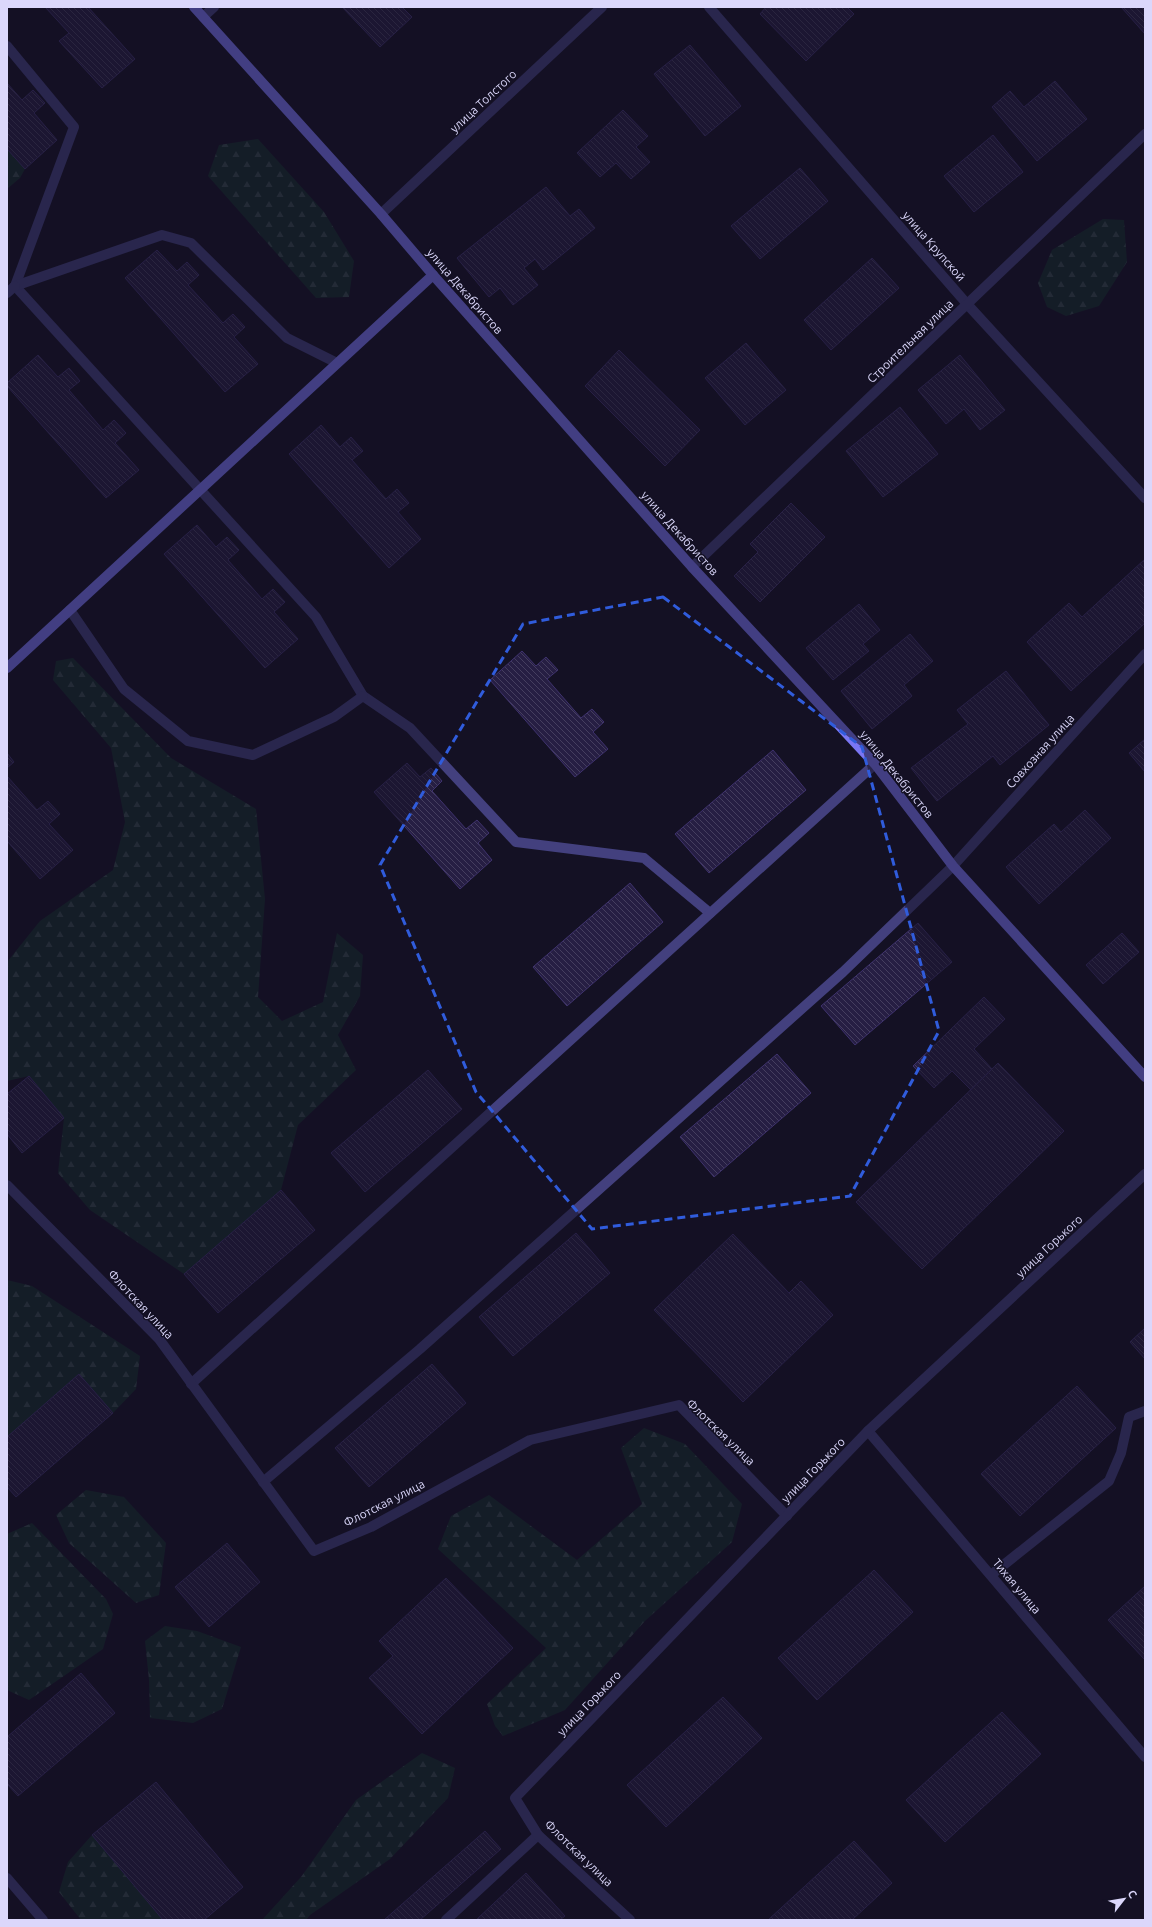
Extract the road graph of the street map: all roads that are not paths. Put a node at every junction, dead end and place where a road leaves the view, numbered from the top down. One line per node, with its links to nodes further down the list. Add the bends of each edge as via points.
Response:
1 (194, 7): 5 (street, улица Декабристов)
2 (214, 7): 5 (street)
3 (602, 7): 8 (street, улица Толстого)
4 (709, 7): 11 (street, улица Крупской)
5 (203, 17): 8 (street, улица Декабристов)
6 (7, 46): 10 (street, via 74,127)
7 (1145, 134): 11 (street, Строительная улица)
8 (381, 214): 9 (street, улица Декабристов)
9 (433, 275): 12 (street); 15 (street, улица Декабристов)
10 (11, 290): 12 (street, via 162,235 191,243 287,338); 13 (street)
11 (967, 304): 14 (street, улица Крупской); 15 (street, Строительная улица)
12 (337, 363): 13 (street)
13 (200, 489): 16 (street); 19 (street, via 316,617)
14 (1145, 498)
15 (692, 567): 20 (street, улица Декабристов)
16 (70, 610): 18 (street); 19 (street, via 124,689 188,741 253,755 334,717)
17 (1145, 654): 21 (street, Совхозная улица)
18 (7, 668)
19 (363, 696): 22 (street, via 410,728 516,842 644,858)
20 (875, 764): 21 (street, улица Декабристов); 22 (street)
21 (953, 866): 23 (street, улица Декабристов); 29 (street, Совхозная улица, via 837,978 420,1349)
22 (710, 913): 26 (street)
23 (1145, 1077)
24 (1145, 1174): 28 (street, улица Горького)
25 (7, 1185): 26 (street, Флотская улица, via 159,1340)
26 (192, 1384): 29 (street, Флотская улица)
27 (1145, 1411): 31 (street, via 1129,1417 1121,1453 1109,1481)
28 (868, 1431): 30 (street, улица Горького); 31 (street, Тихая улица)
29 (263, 1482): 30 (street, Флотская улица, via 314,1551 371,1527 530,1440 679,1405)
30 (787, 1516): 33 (street, улица Горького)
31 (991, 1575): 32 (street, Тихая улица)
32 (1145, 1757)
33 (515, 1798): 34 (street, Флотская улица)
34 (538, 1835): 37 (street); 38 (street, Флотская улица)
35 (7, 1878): 36 (street)
36 (43, 1920)
37 (446, 1920)
38 (630, 1920)

